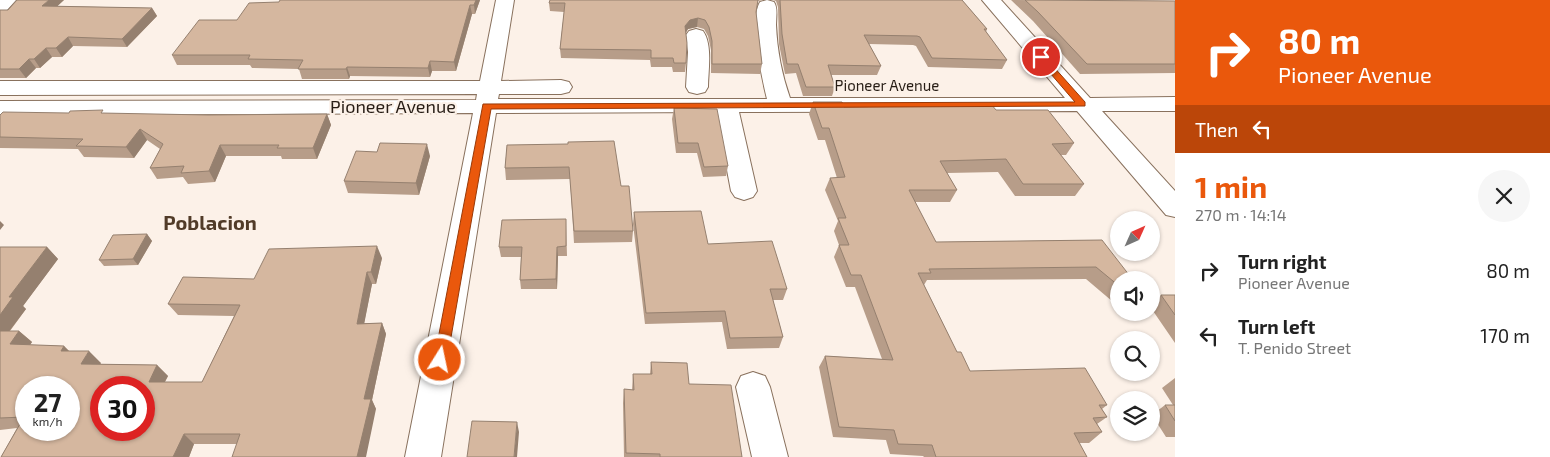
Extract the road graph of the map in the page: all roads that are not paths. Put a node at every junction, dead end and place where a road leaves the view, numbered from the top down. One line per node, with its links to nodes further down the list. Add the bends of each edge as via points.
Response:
1 (7, 0): 4 (street)
2 (505, 0): 13 (street)
3 (991, 0): 7 (street)
4 (0, 6)
5 (766, 6): 12 (street, via 768,55)
6 (696, 35): 9 (street)
7 (1066, 86): 8 (street, Pioneer Avenue); 12 (street, Pioneer Avenue); 14 (street)
8 (1175, 86)
9 (696, 87): 12 (street, Pioneer Avenue); 13 (street, Pioneer Avenue)
10 (0, 88): 11 (street, Pioneer Avenue)
11 (182, 88): 13 (street, Pioneer Avenue); 18 (street)
12 (778, 96): 14 (street, Pioneer Avenue); 16 (street, Pioneer Avenue)
13 (488, 97): 16 (street, Pioneer Avenue); 18 (street, Pioneer Avenue); 22 (street)
14 (1082, 104): 15 (street, Pioneer Avenue); 20 (street)
15 (1175, 104)
16 (726, 106): 19 (street)
17 (0, 108): 18 (street, Pioneer Avenue)
18 (169, 108)
19 (744, 191)
20 (1175, 208)
21 (753, 387): 23 (street)
22 (423, 457)
23 (770, 457)

